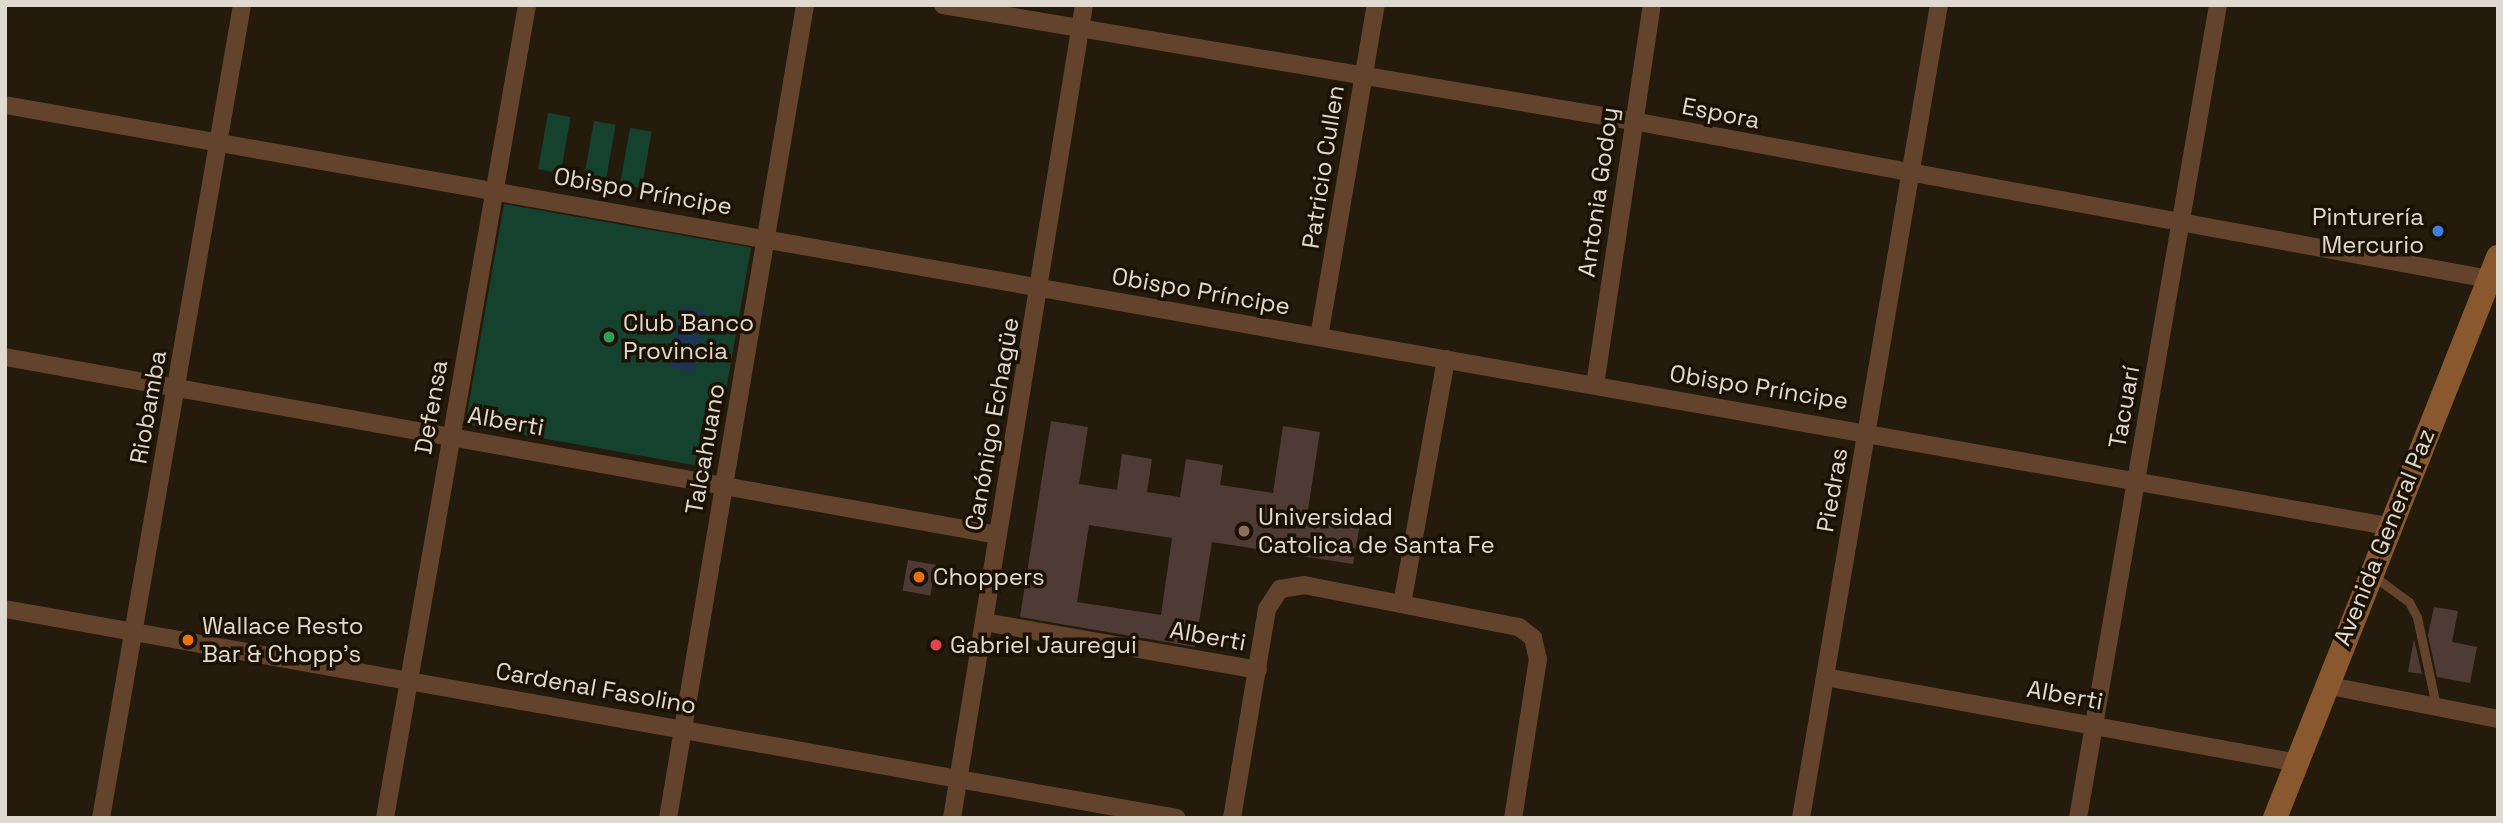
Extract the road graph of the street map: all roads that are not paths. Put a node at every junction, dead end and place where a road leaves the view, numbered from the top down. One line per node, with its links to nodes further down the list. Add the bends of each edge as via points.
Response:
1 (242, 5): 14 (street, Riobamba)
2 (527, 5): 16 (street, Defensa)
3 (805, 5): 18 (street, Talcahuano)
4 (943, 5): 10 (street, Espora)
5 (1084, 5): 10 (street, Canónigo Echagüe)
6 (1376, 5): 11 (street, Patricio Cullen)
7 (1652, 5): 13 (street, Antonia Godoy)
8 (1939, 5): 15 (street, Piedras)
9 (2218, 5): 17 (street, Tacuarí)
10 (1080, 26): 11 (street, Espora); 20 (street, Canónigo Echagüe)
11 (1363, 76): 13 (street, Espora); 21 (street, Patricio Cullen)
12 (5, 105): 14 (street, Obispo Príncipe)
13 (1633, 121): 15 (street, Espora); 25 (street, Antonia Godoy)
14 (217, 141): 16 (street, Obispo Príncipe); 24 (street, Riobamba)
15 (1910, 174): 17 (street, Espora); 26 (street, Piedras)
16 (493, 190): 18 (street, Obispo Príncipe); 27 (street, Defensa)
17 (2180, 225): 19 (street, Espora); 28 (street, Tacuarí)
18 (766, 237): 20 (street, Obispo Príncipe); 29 (street, Talcahuano)
19 (2493, 268): 30 (main road, Avenida General Paz)
20 (1041, 288): 21 (street, Obispo Príncipe); 31 (street, Canónigo Echagüe)
21 (1319, 337): 23 (street, Obispo Príncipe)
22 (5, 357): 24 (street, Alberti)
23 (1446, 359): 25 (street, Obispo Príncipe); 33 (street)
24 (178, 384): 27 (street, Alberti); 36 (street, Riobamba)
25 (1595, 385): 26 (street, Obispo Príncipe)
26 (1867, 430): 28 (street, Obispo Príncipe); 38 (street, Piedras)
27 (450, 436): 29 (street, Alberti); 39 (street, Defensa)
28 (2136, 479): 30 (street, Obispo Príncipe); 43 (street, Tacuarí)
29 (724, 483): 31 (street, Alberti); 44 (street, Talcahuano)
30 (2388, 526): 32 (main road, Avenida General Paz)
31 (997, 535): 35 (street, Canónigo Echagüe)
32 (2370, 573): 40 (main road, Avenida General Paz); 41 (lane, via 2409,602 2417,617)
33 (1402, 604): 37 (street, via 1304,585 1280,589 1267,609); 53 (street, via 1519,627 1533,638 1538,659)
34 (5, 609): 36 (street, Cardenal Fasolino)
35 (984, 622): 37 (street, Alberti); 46 (street, Canónigo Echagüe)
36 (134, 631): 39 (street, Cardenal Fasolino); 47 (street, Riobamba)
37 (1258, 670): 52 (street)
38 (1825, 677): 43 (street, Alberti); 54 (street, Piedras)
39 (408, 680): 44 (street, Cardenal Fasolino); 48 (street, Defensa)
40 (2325, 685): 41 (street); 45 (main road, Avenida General Paz)
41 (2437, 708): 42 (street)
42 (2498, 719)
43 (2094, 725): 45 (street, Alberti); 55 (street, Tacuarí)
44 (683, 728): 46 (street, Cardenal Fasolino); 49 (street, Talcahuano)
45 (2296, 763): 56 (main road, Avenida General Paz)
46 (959, 777): 50 (street, Canónigo Echagüe); 51 (street, Cardenal Fasolino)
47 (101, 818)
48 (385, 818)
49 (668, 818)
50 (952, 818)
51 (1177, 818)
52 (1232, 818)
53 (1513, 818)
54 (1801, 818)
55 (2078, 818)
56 (2275, 818)

